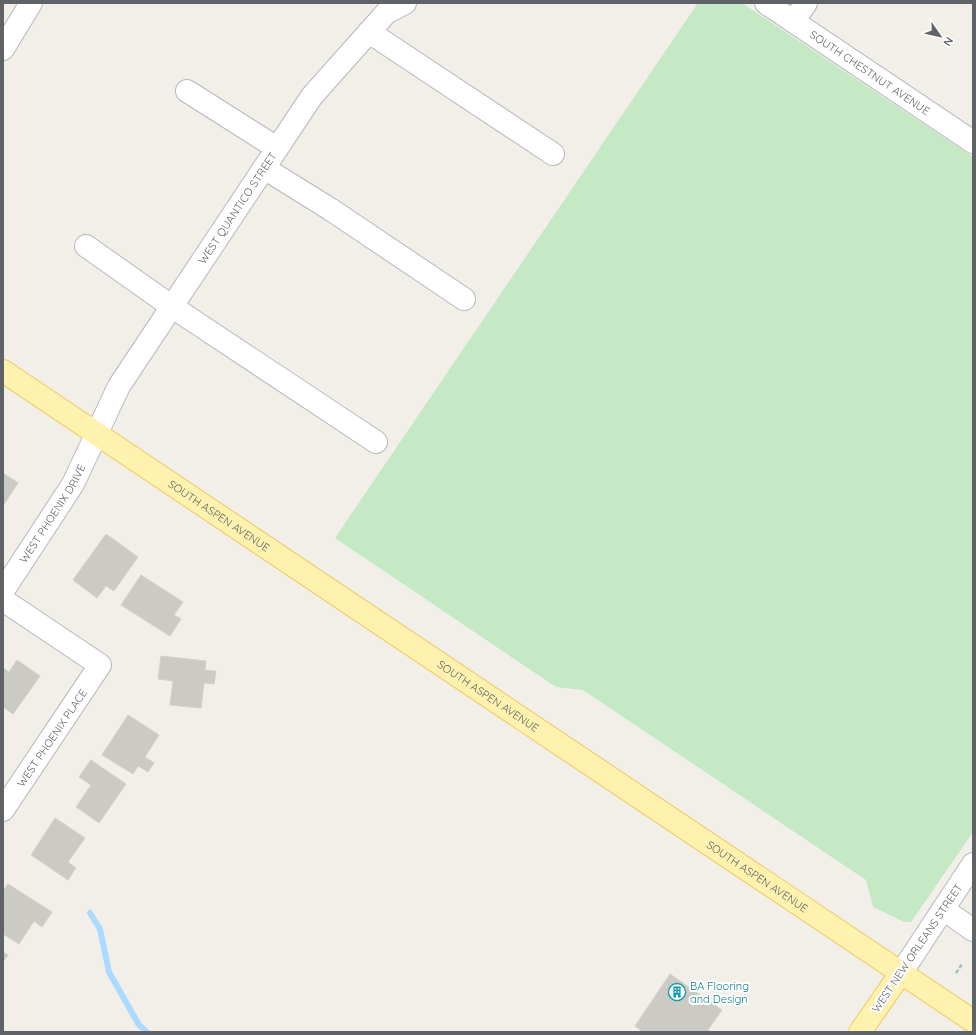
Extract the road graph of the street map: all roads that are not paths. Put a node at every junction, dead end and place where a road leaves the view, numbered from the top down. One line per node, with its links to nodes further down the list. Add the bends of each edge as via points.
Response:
1 (31, 3): 8 (street)
2 (405, 3): 5 (street, WEST QUANTICO STREET)
3 (766, 3): 6 (street, SOUTH CHESTNUT AVENUE)
4 (806, 3): 6 (street)
5 (377, 9): 7 (street, WEST QUANTICO STREET)
6 (794, 21): 10 (street, SOUTH CHESTNUT AVENUE)
7 (369, 32): 11 (street, WEST QUANTICO STREET, via 312,96); 12 (street)
8 (3, 49)
9 (187, 91): 11 (street)
10 (973, 142)
11 (278, 148): 13 (street, WEST QUANTICO STREET)
12 (553, 154)
13 (264, 168): 15 (street); 16 (street, WEST QUANTICO STREET)
14 (86, 246): 16 (street)
15 (464, 299)
16 (171, 306): 18 (street, WEST QUANTICO STREET, via 119,386); 19 (street)
17 (3, 371): 18 (main road, SOUTH ASPEN AVENUE)
18 (97, 433): 20 (street, WEST PHOENIX DRIVE, via 73,484); 26 (main road, SOUTH ASPEN AVENUE)
19 (376, 442)
20 (3, 591)
21 (3, 600): 22 (street, WEST PHOENIX PLACE, via 100,665)
22 (3, 810)
23 (973, 864): 24 (street, WEST NEW ORLEANS STREET)
24 (943, 909): 25 (street); 26 (street, WEST NEW ORLEANS STREET)
25 (973, 930)
26 (901, 973): 27 (main road, SOUTH ASPEN AVENUE); 28 (main road, WEST NEW ORLEANS STREET)
27 (973, 1021)
28 (860, 1032)

